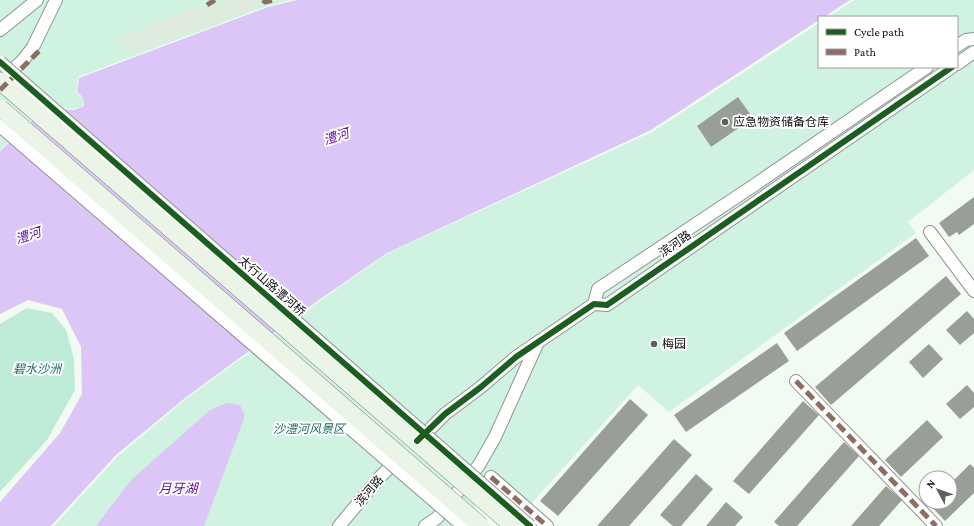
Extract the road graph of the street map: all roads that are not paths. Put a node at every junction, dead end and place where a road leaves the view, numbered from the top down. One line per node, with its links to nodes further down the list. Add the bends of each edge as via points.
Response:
1 (37, 0): 3 (street)
2 (56, 0): 11 (street, via 33,47)
3 (0, 30)
4 (974, 39): 5 (street, via 966,40)
5 (958, 45)
6 (974, 52): 8 (street)
7 (0, 62): 23 (street, 太行山路澧河桥, bridge)
8 (958, 63)
9 (925, 68): 12 (street)
10 (951, 68): 14 (street, 滨河路)
11 (0, 81): 23 (main road, 太行山路澧河桥, bridge)
12 (879, 100): 14 (street); 16 (street)
13 (0, 108): 24 (main road, bridge)
14 (887, 112): 17 (street, 滨河路)
15 (0, 126): 24 (street, bridge)
16 (748, 189): 17 (street); 20 (street, via 598,289)
17 (757, 202): 20 (street, 滨河路, via 607,305)
18 (930, 232): 19 (street)
19 (974, 291)
20 (594, 304): 21 (street, 滨河路)
21 (538, 341): 23 (street, 滨河路, via 445,414); 27 (street, via 495,437 479,465 437,518)
22 (796, 381): 33 (street)
23 (421, 438): 30 (main road, 太行山路澧河桥, bridge); 31 (street, 太行山路澧河桥, bridge)
24 (397, 461): 26 (street, 滨河路, via 380,477); 28 (street, bridge); 29 (main road, bridge)
25 (492, 477): 32 (street)
26 (339, 526)
27 (425, 526)
28 (463, 526)
29 (481, 526)
30 (513, 526)
31 (530, 526)
32 (548, 526)
33 (936, 526)

